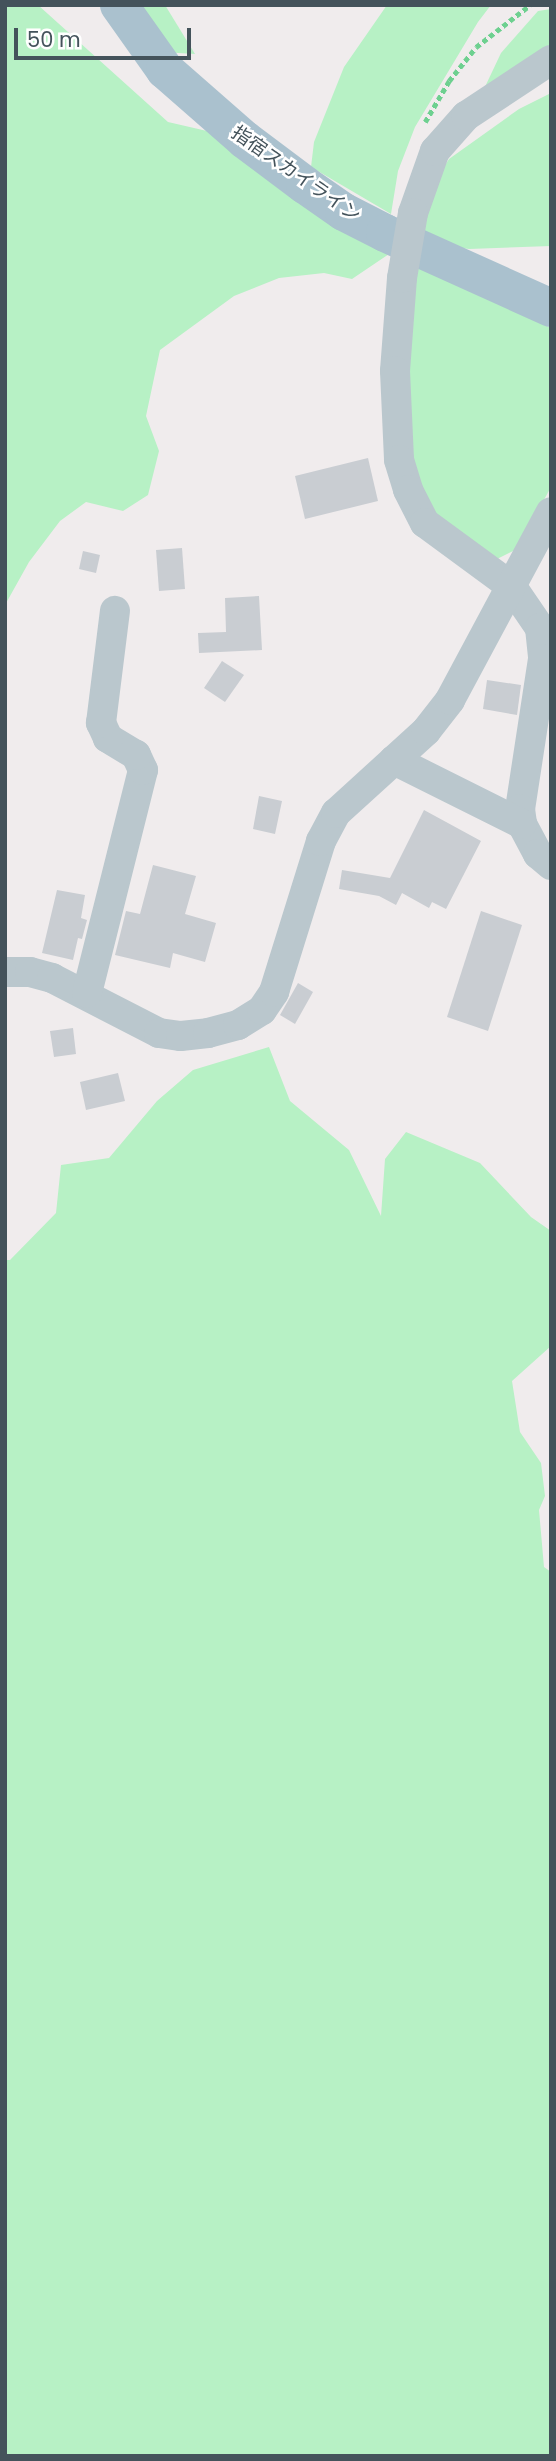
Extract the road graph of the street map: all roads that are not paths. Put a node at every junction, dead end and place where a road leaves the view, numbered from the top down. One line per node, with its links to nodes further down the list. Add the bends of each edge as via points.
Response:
1 (93, 5): 4 (main road)
2 (119, 5): 4 (main road, 指宿スカイライン)
3 (551, 60): 7 (street, bridge, via 466,116 435,151 417,195 396,321 399,460 408,490 425,523)
4 (166, 70): 5 (main road, 指宿スカイライン, via 245,140 344,212)
5 (551, 308)
6 (551, 512): 7 (street)
7 (512, 587): 9 (street, via 450,700 426,731); 10 (street, via 540,628 543,659 520,809)
8 (115, 611): 13 (street, via 102,723 108,738 136,755 143,770)
9 (394, 760): 10 (street); 13 (street, via 336,813 321,841 274,992 262,1010 238,1025 181,1036 159,1033)
10 (522, 824): 11 (street, via 538,854)
11 (551, 866)
12 (5, 972): 13 (street, via 30,972)
13 (87, 993)

